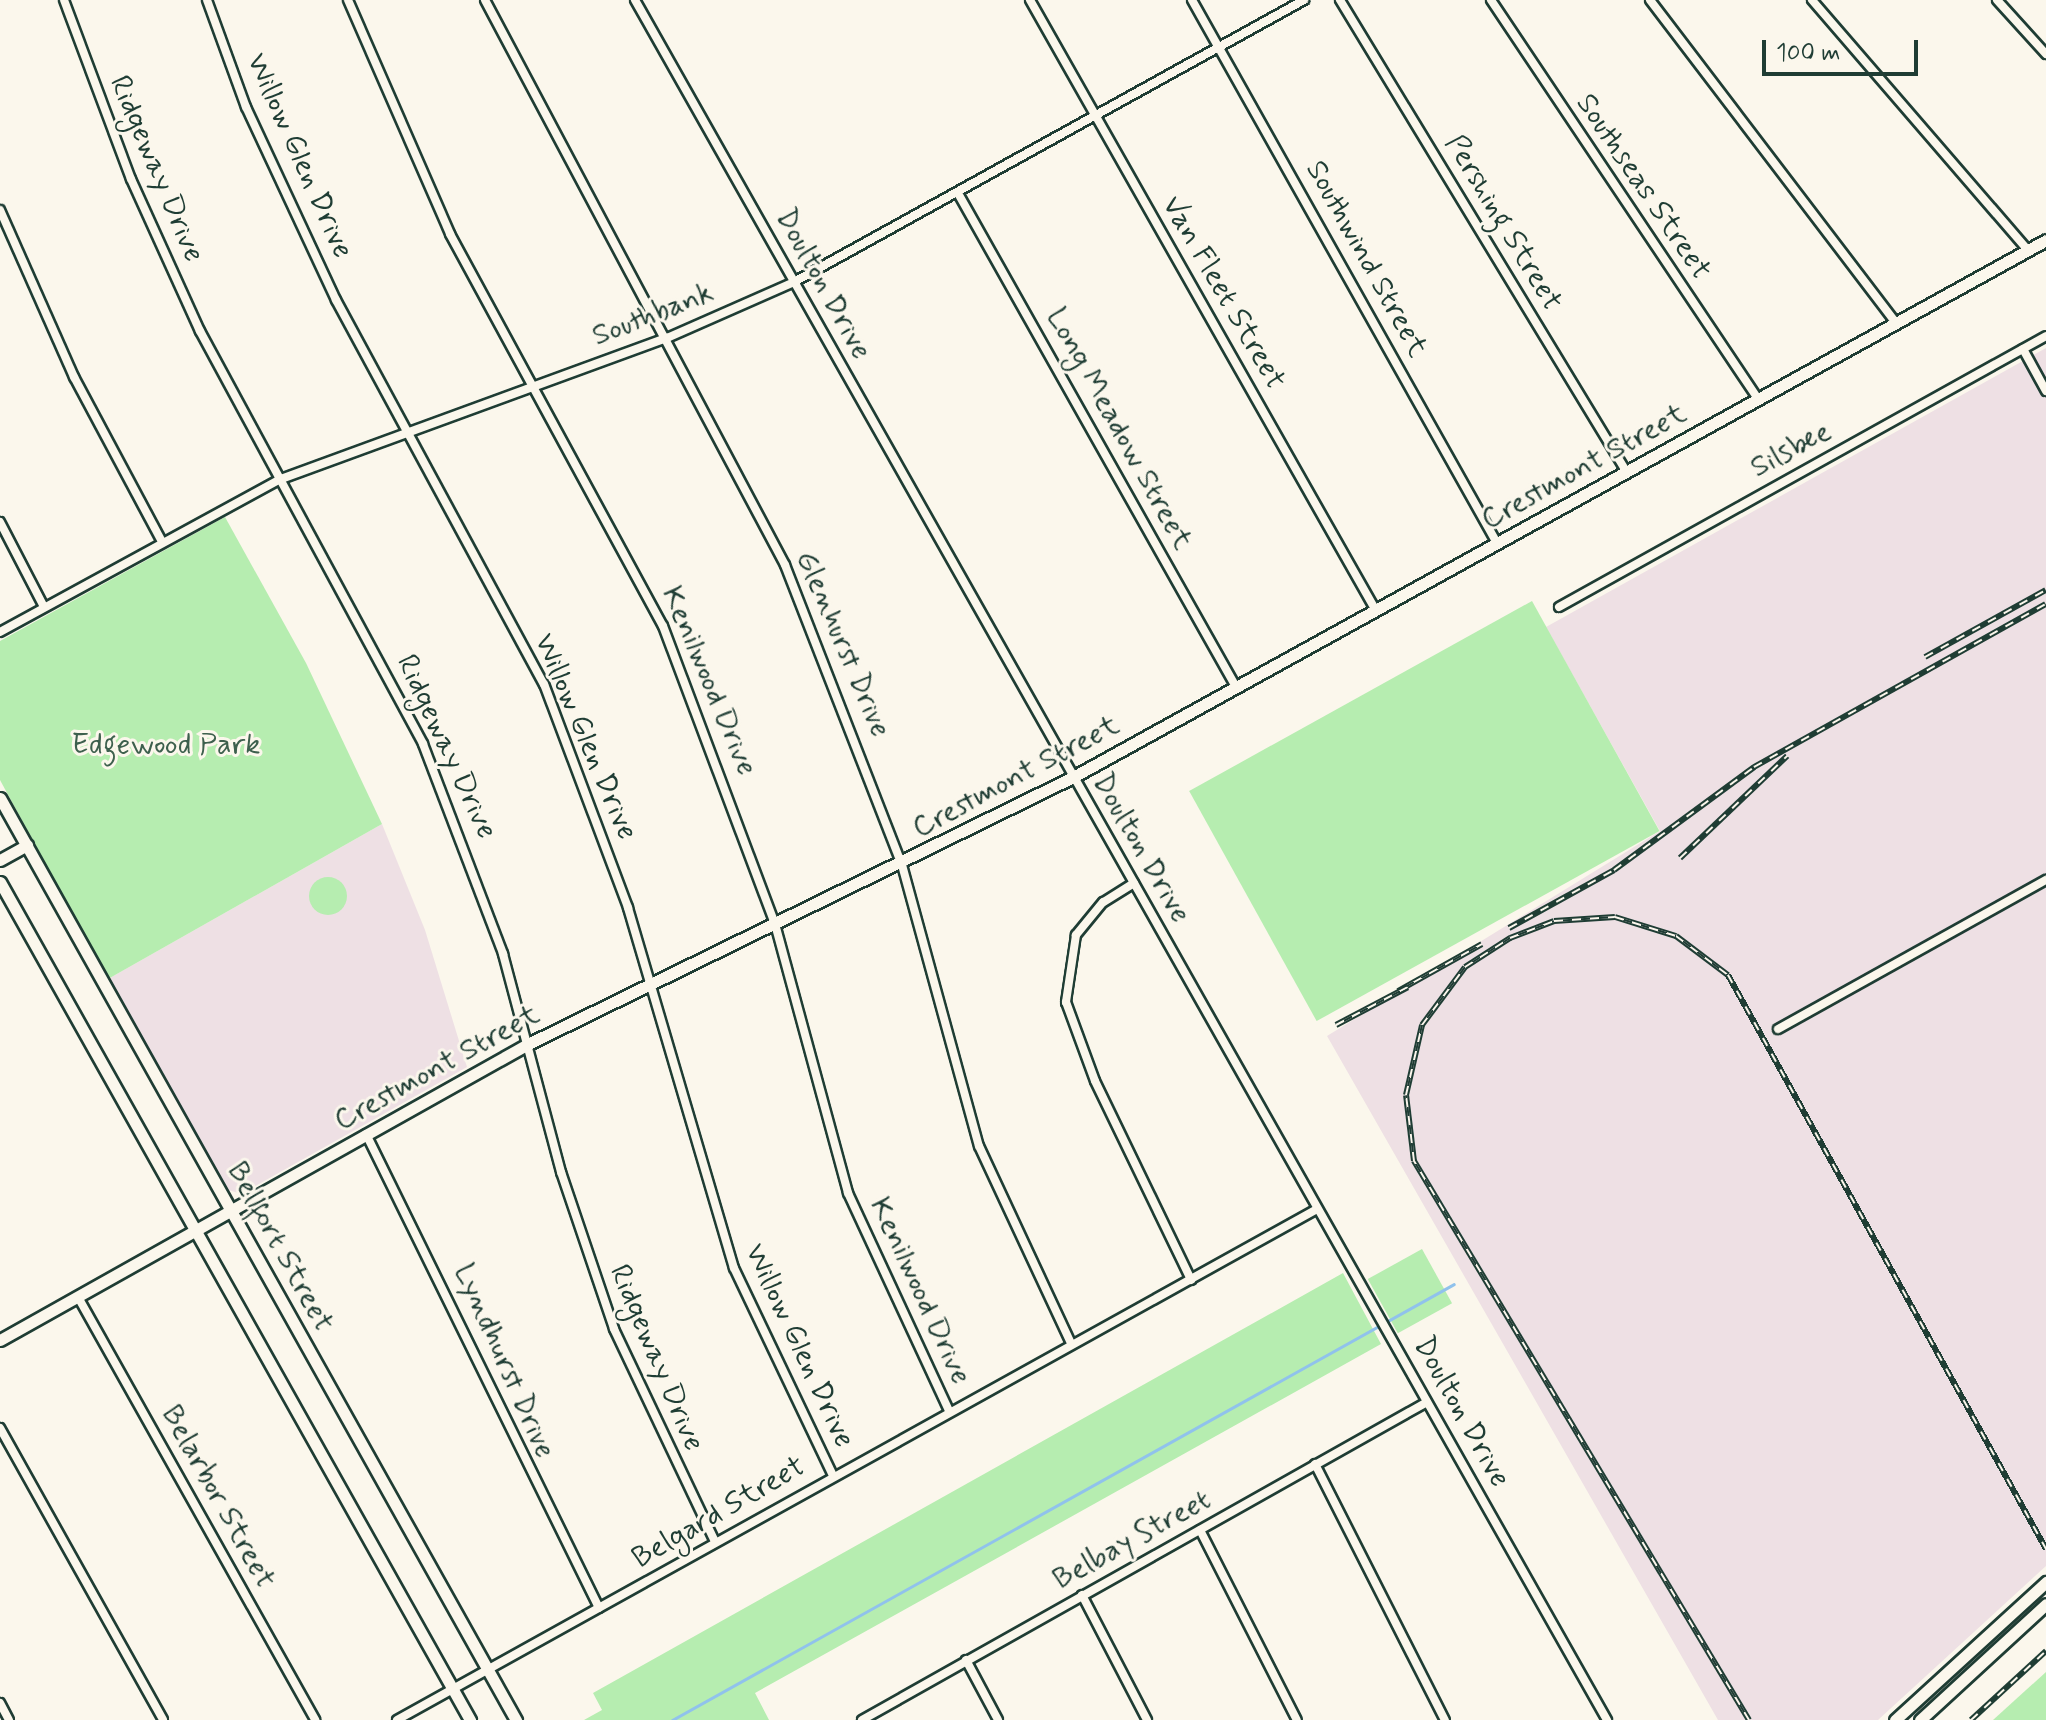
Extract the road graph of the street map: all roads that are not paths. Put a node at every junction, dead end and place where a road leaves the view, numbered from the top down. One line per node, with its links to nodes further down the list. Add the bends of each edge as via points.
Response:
1 (64, 0): 31 (street, Ridgeway Drive, via 138,192)
2 (207, 0): 29 (street, Willow Glen Drive, via 246,107 323,272)
3 (348, 0): 26 (street, Kenilwood Drive, via 450,234)
4 (485, 0): 24 (street, Glenhurst Drive)
5 (635, 0): 21 (street, Doulton Drive)
6 (1030, 0): 16 (street, Van Fleet Street)
7 (1192, 0): 14 (street, Southwind Street)
8 (1304, 0): 14 (street, Southbank)
9 (1340, 0): 30 (street, Pershing Street)
10 (1491, 0): 28 (street, Southseas Street)
11 (1650, 0): 22 (street)
12 (1812, 0): 20 (street)
13 (1997, 0): 15 (street)
14 (1220, 48): 16 (street, Southbank); 34 (street, Southwind Street)
15 (2046, 54)
16 (1096, 117): 17 (street, Southbank); 37 (street, Van Fleet Street)
17 (959, 195): 21 (street, Southbank); 39 (street, Long Meadow Street)
18 (0, 210): 33 (street, via 74,377)
19 (2046, 240): 20 (main road, Crestmont Street)
20 (2028, 250): 22 (main road, Crestmont Street)
21 (794, 282): 24 (street, Southbank); 40 (street, Doulton Drive)
22 (1896, 323): 28 (main road, Crestmont Street)
23 (2046, 336): 25 (street, Silsbee)
24 (667, 338): 26 (street, Southbank); 44 (street, Glenhurst Drive, via 785,565)
25 (2023, 349): 27 (street); 36 (street, Silsbee)
26 (533, 384): 29 (street, Southbank); 48 (street, Kenilwood Drive, via 663,626)
27 (2046, 391)
28 (1758, 399): 30 (main road, Crestmont Street)
29 (407, 429): 31 (street, Southbank); 49 (street, Willow Glen Drive, via 544,684)
30 (1626, 471): 34 (main road, Crestmont Street)
31 (281, 479): 33 (street, Southbank); 51 (street, Ridgeway Drive, via 423,744 470,856)
32 (0, 522): 35 (street)
33 (161, 540): 35 (street, Southbank)
34 (1497, 543): 37 (main road, Crestmont Street)
35 (44, 607): 38 (street, Southbank)
36 (1559, 607)
37 (1375, 609): 39 (main road, Crestmont Street)
38 (0, 632)
39 (1236, 687): 40 (main road, Crestmont Street)
40 (1073, 777): 44 (main road, Crestmont Street); 47 (street, Doulton Drive)
41 (0, 798): 42 (main road, Bellfort Street)
42 (27, 845): 43 (main road); 54 (main road, Bellfort Street)
43 (0, 860)
44 (902, 865): 48 (main road, Crestmont Street); 59 (street, Glenhurst Drive, via 974,1133 1017,1240)
45 (2046, 880): 50 (street)
46 (0, 882): 55 (main road)
47 (1134, 883): 53 (street, Doulton Drive); 56 (street, via 1103,902 1076,935 1066,1002 1095,1081)
48 (775, 924): 49 (main road, Crestmont Street); 61 (street, Kenilwood Drive, via 848,1193)
49 (652, 984): 51 (main road, Crestmont Street); 64 (street, Willow Glen Drive, via 734,1268)
50 (1778, 1029)
51 (528, 1044): 52 (main road, Crestmont Street); 66 (street, Ridgeway Drive, via 574,1217 614,1329)
52 (366, 1134): 54 (main road, Crestmont Street); 70 (street, Lyndhurst Drive)
53 (1317, 1209): 56 (street, Belgard Street); 60 (street, Doulton Drive)
54 (232, 1210): 55 (main road, Crestmont Street); 72 (main road, Bellfort Street)
55 (197, 1231): 57 (main road, Crestmont Street); 73 (main road)
56 (1191, 1280): 59 (street, Belgard Street)
57 (78, 1297): 58 (main road, Crestmont Street); 77 (street, Belarbor Street)
58 (0, 1340)
59 (1071, 1343): 61 (street, Belgard Street)
60 (1427, 1402): 63 (street, Belbay Street); 86 (street, Doulton Drive)
61 (949, 1411): 64 (street, Belgard Street)
62 (0, 1428): 76 (street)
63 (1315, 1464): 65 (street, Belbay Street); 85 (street)
64 (833, 1476): 66 (street, Belgard Street)
65 (1200, 1530): 68 (street, Belbay Street); 84 (street)
66 (715, 1542): 70 (street, Belgard Street)
67 (2046, 1582): 87 (main road)
68 (1082, 1595): 71 (street, Belbay Street); 83 (street)
69 (2046, 1604): 88 (main road)
70 (599, 1608): 72 (street, Belgard Street)
71 (966, 1660): 81 (street, Belbay Street); 82 (street)
72 (488, 1669): 73 (street, Belgard Street); 80 (main road, Bellfort Street)
73 (453, 1689): 78 (street, Belgard Street); 79 (main road)
74 (0, 1703): 75 (street)
75 (9, 1720)
76 (163, 1720)
77 (315, 1720)
78 (397, 1720)
79 (470, 1720)
80 (516, 1720)
81 (862, 1720)
82 (998, 1720)
83 (1147, 1720)
84 (1297, 1720)
85 (1445, 1720)
86 (1607, 1720)
87 (1895, 1720)
88 (1920, 1720)

